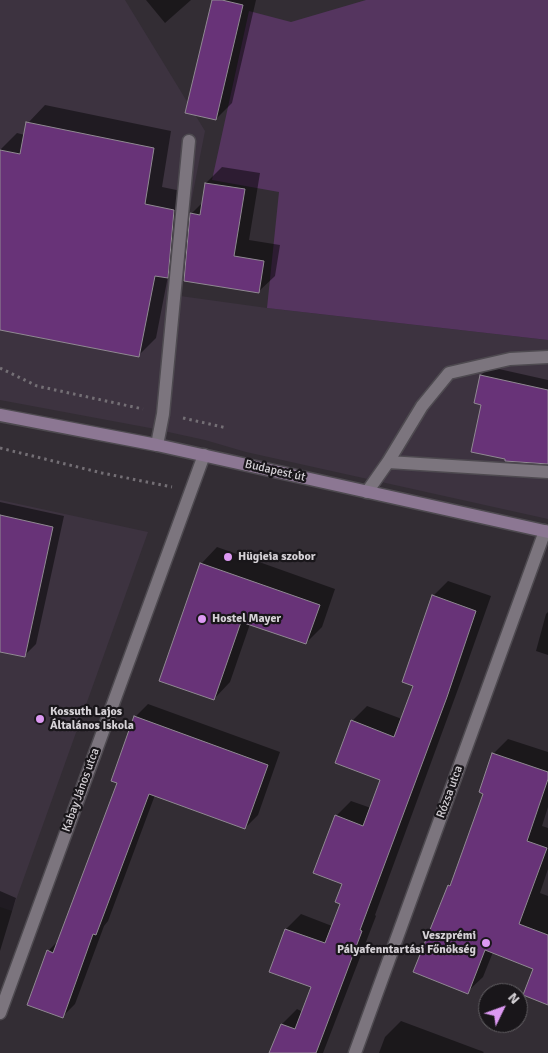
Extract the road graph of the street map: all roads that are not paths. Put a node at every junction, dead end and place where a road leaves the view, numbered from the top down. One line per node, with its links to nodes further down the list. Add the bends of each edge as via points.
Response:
1 (189, 141): 4 (street, via 163,414)
2 (548, 357): 6 (street, via 510,359 449,373 422,406)
3 (1, 414): 4 (main road, Budapest út)
4 (157, 445): 5 (main road, Budapest út)
5 (204, 455): 8 (main road, Budapest út); 10 (street, Kabay János utca)
6 (388, 462): 7 (street); 8 (street)
7 (548, 472)
8 (367, 492): 9 (main road, Budapest út)
9 (546, 531): 11 (street, Rózsa utca)
10 (0, 1013)
11 (355, 1053)

